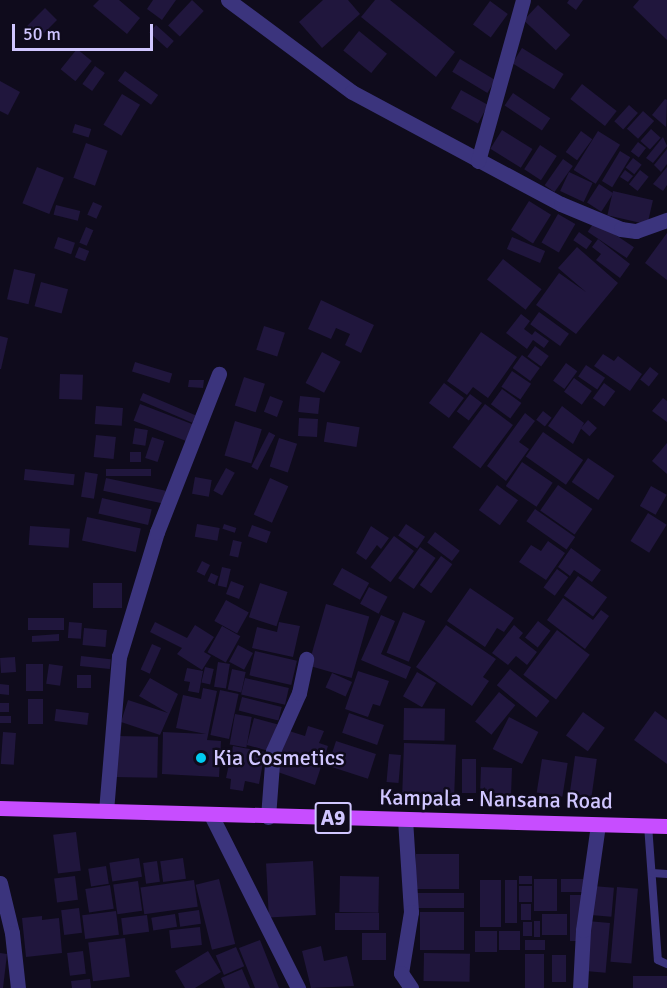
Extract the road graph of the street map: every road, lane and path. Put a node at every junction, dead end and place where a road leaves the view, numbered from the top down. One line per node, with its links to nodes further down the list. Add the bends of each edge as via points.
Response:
1 (228, 0): 3 (street, via 352,92)
2 (523, 0): 3 (street)
3 (478, 161): 4 (street, via 568,208 621,229 636,231)
4 (667, 220)
5 (219, 375): 8 (street, via 157,532 119,657)
6 (306, 659): 10 (street, via 299,693 273,751)
7 (0, 808): 8 (main road, Kampala - Nansana Road / A9)
8 (106, 811): 9 (main road, Kampala - Nansana Road / A9)
9 (211, 815): 10 (main road, Kampala - Nansana Road / A9); 20 (street)
10 (268, 817): 11 (main road, Kampala - Nansana Road / A9)
11 (405, 819): 12 (main road, Kampala - Nansana Road / A9); 21 (street, via 411,912 401,973)
12 (598, 825): 13 (main road, Kampala - Nansana Road / A9); 22 (street, via 583,930)
13 (648, 825): 14 (main road, Kampala - Nansana Road / A9); 15 (lane)
14 (667, 826)
15 (652, 873): 16 (lane); 18 (lane, via 658,960)
16 (667, 874)
17 (0, 883): 19 (street, via 12,933)
18 (667, 964)
19 (18, 988)
20 (298, 988)
21 (411, 988)
22 (580, 988)

